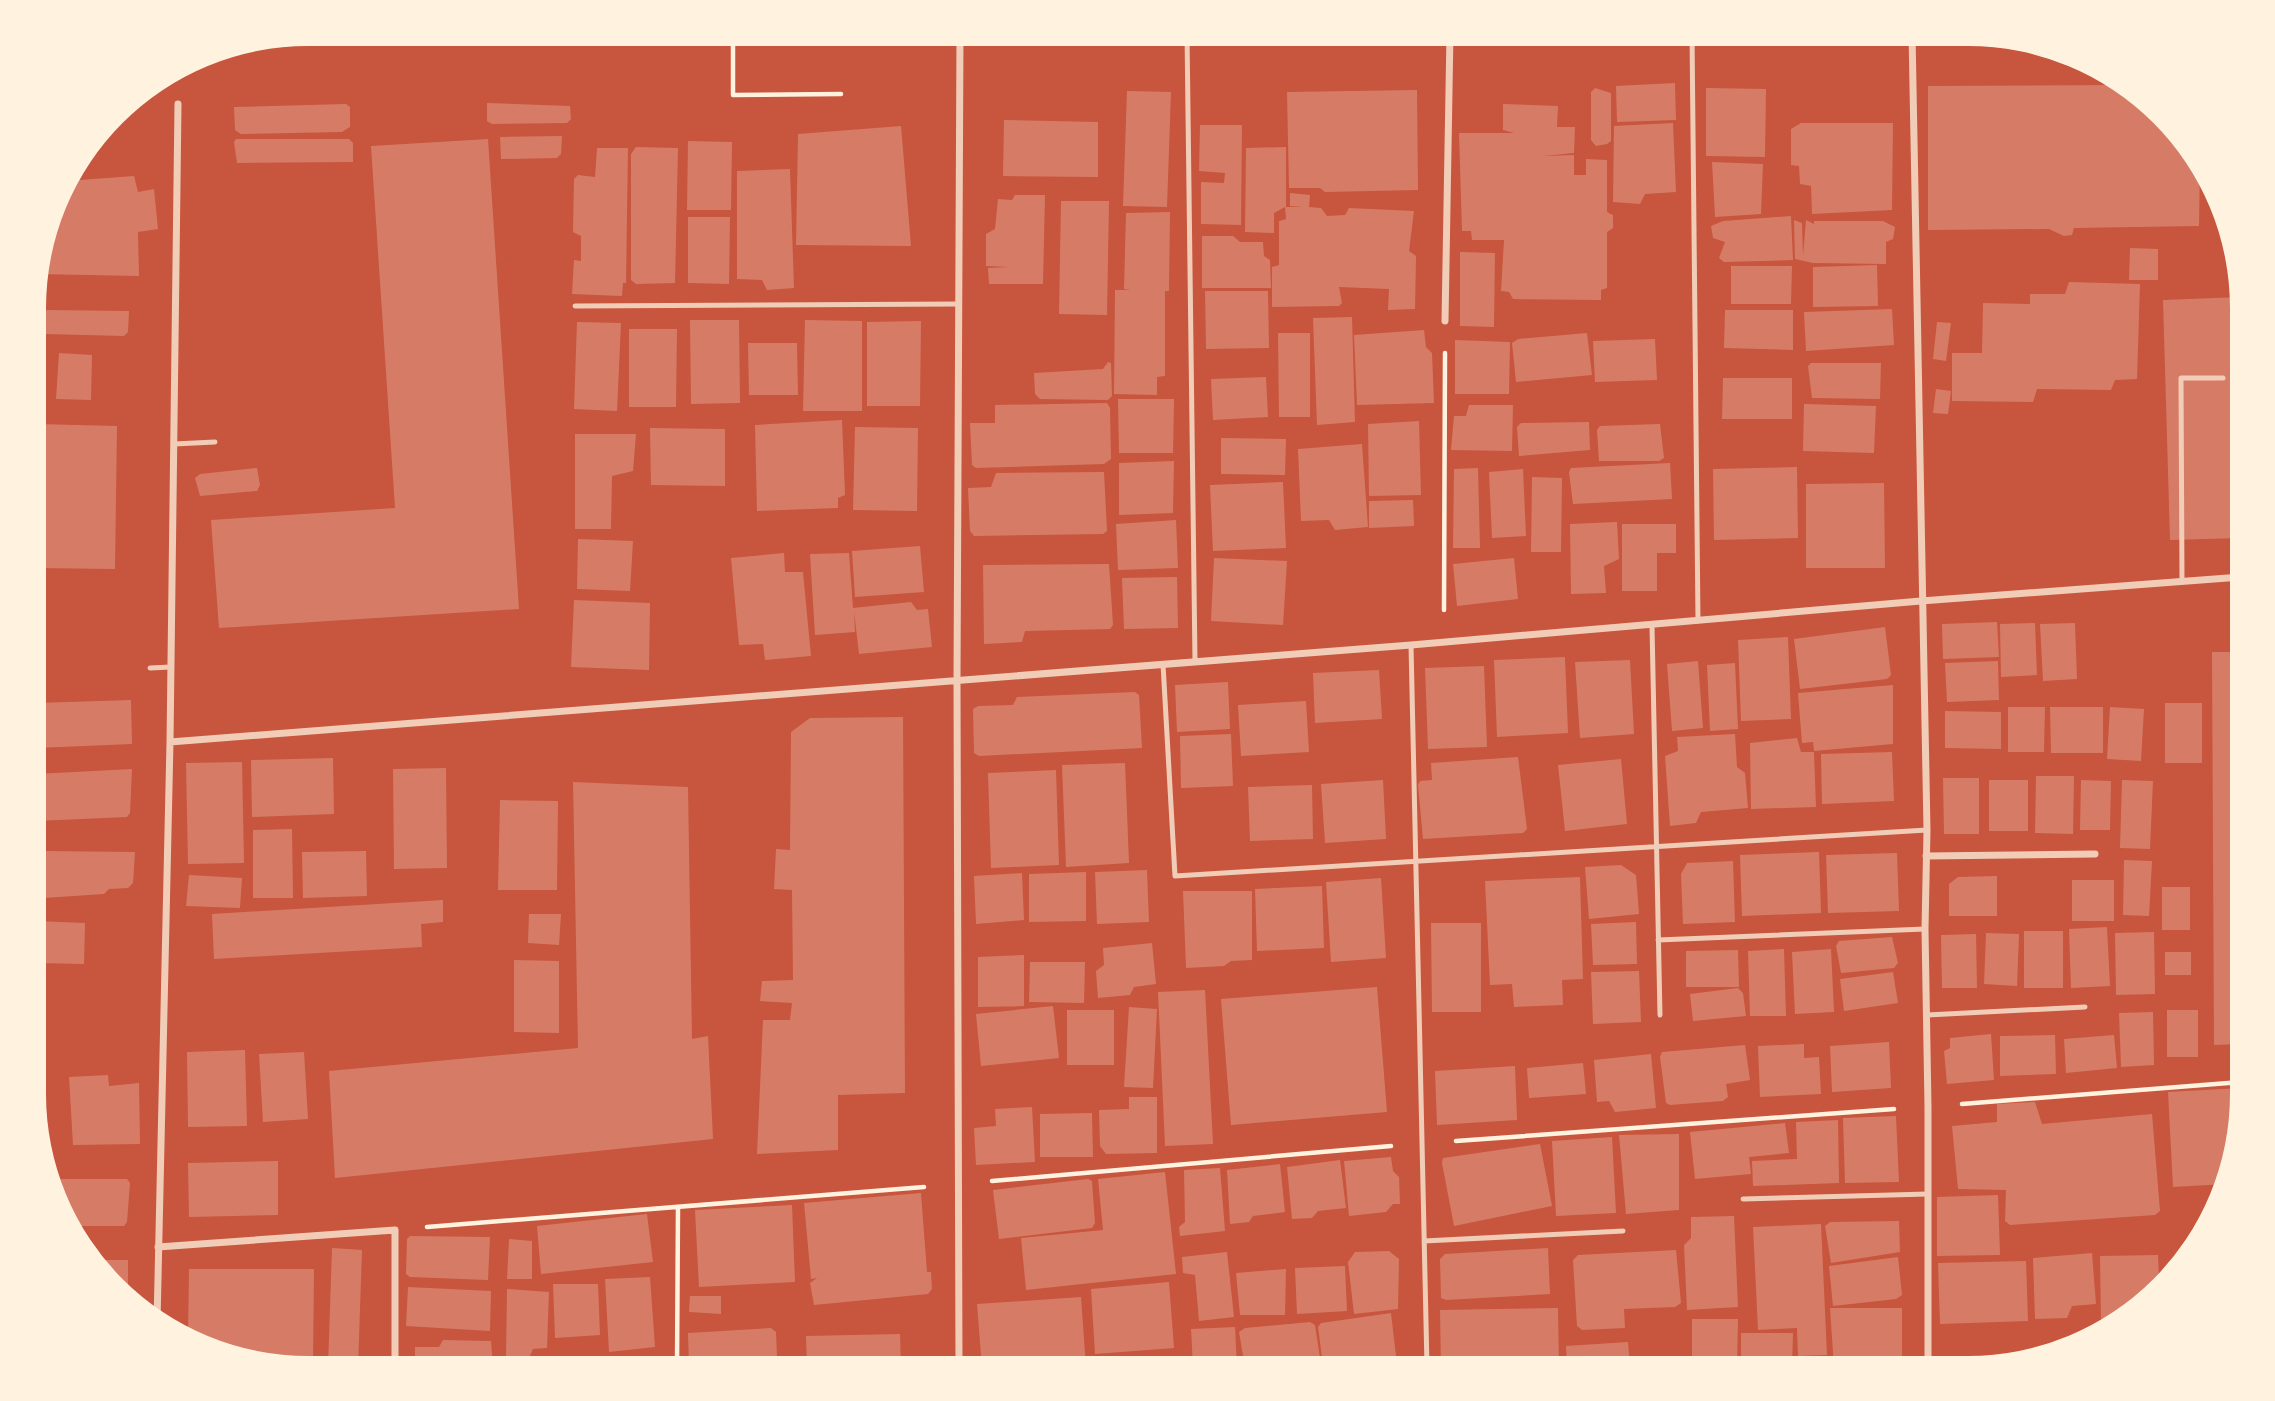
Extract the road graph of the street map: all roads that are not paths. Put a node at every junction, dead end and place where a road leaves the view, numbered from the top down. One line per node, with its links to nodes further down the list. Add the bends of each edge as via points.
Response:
1 (960, 46): 7 (street)
2 (1187, 46): 19 (lane)
3 (1450, 46): 9 (street)
4 (1692, 46): 16 (lane)
5 (1912, 46): 15 (street)
6 (178, 104): 12 (street)
7 (959, 304): 8 (lane); 23 (street)
8 (575, 306)
9 (1445, 321)
10 (2223, 378): 14 (lane, via 2181,378)
11 (215, 442): 12 (lane)
12 (174, 444): 21 (street)
13 (2230, 578): 14 (street)
14 (2182, 581): 15 (street)
15 (1921, 601): 16 (street); 25 (street)
16 (1698, 621): 17 (street)
17 (1652, 626): 18 (street); 26 (lane)
18 (1410, 645): 19 (street); 29 (lane)
19 (1195, 661): 20 (street)
20 (1163, 664): 23 (street); 29 (lane, via 1175,876)
21 (171, 667): 22 (lane); 24 (street)
22 (150, 668)
23 (957, 681): 24 (street); 42 (street)
24 (170, 742): 39 (street)
25 (1927, 830): 26 (lane); 28 (street)
26 (1657, 848): 29 (lane); 31 (lane)
27 (2095, 854): 28 (street)
28 (1926, 856): 30 (street)
29 (1415, 861): 38 (lane)
30 (1925, 929): 31 (lane); 34 (street)
31 (1658, 940): 33 (lane)
32 (2085, 1007): 34 (lane)
33 (1660, 1014)
34 (1927, 1015): 35 (street)
35 (1928, 1194): 36 (lane); 44 (street)
36 (1743, 1199)
37 (1623, 1231): 38 (lane)
38 (1424, 1241): 43 (lane)
39 (158, 1247): 40 (street); 41 (street, via 395,1230)
40 (157, 1308)
41 (395, 1356)
42 (959, 1356)
43 (1427, 1356)
44 (1927, 1356)

